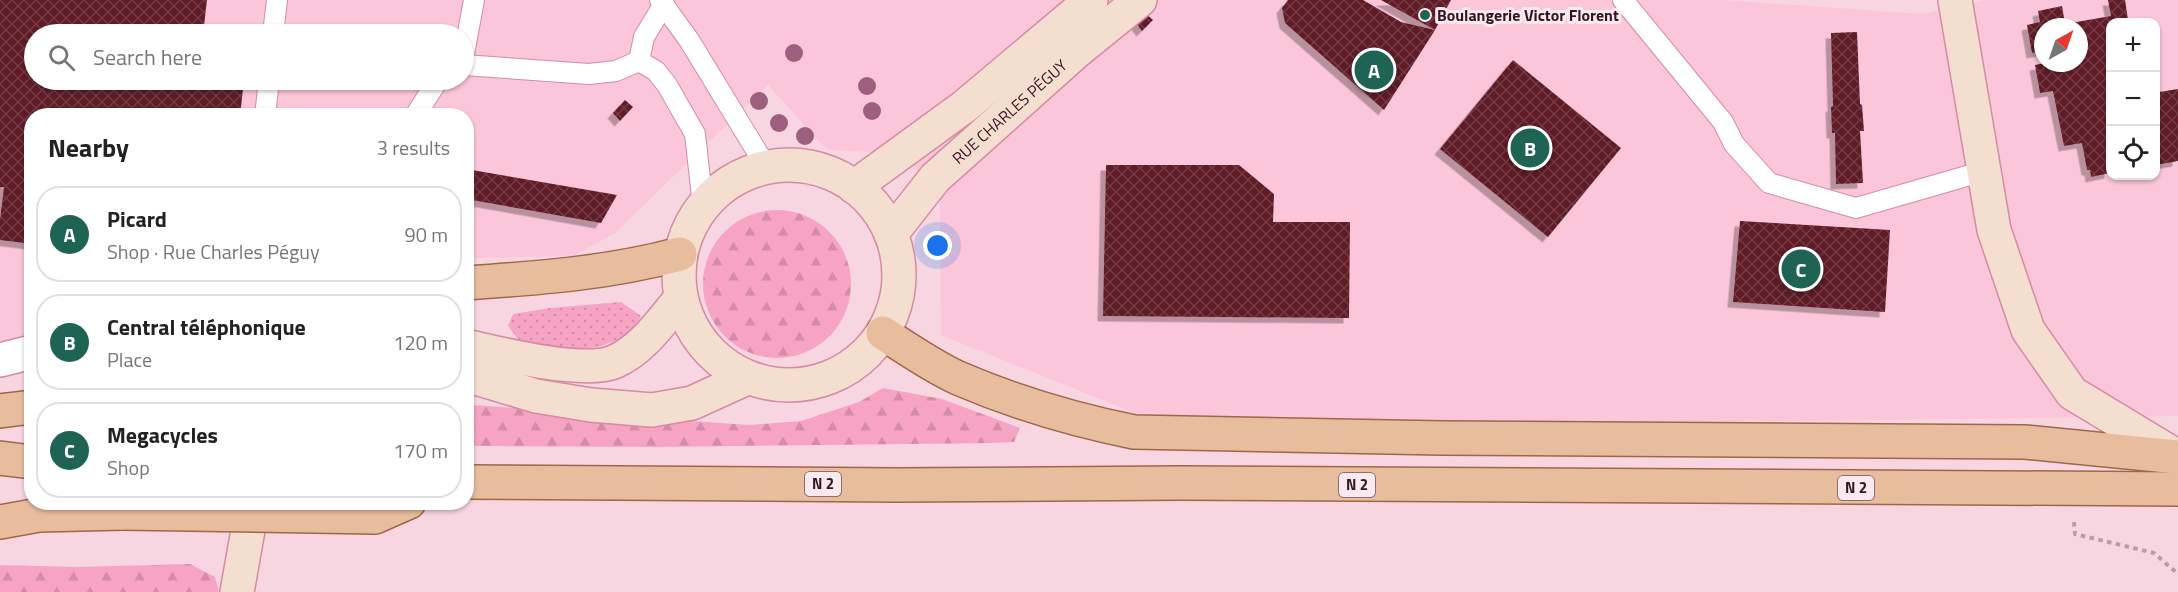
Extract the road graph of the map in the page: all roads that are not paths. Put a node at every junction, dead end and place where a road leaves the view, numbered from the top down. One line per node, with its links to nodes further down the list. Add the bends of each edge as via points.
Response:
1 (277, 0): 8 (lane)
2 (474, 0): 9 (lane)
3 (1091, 0): 18 (main road, RUE CHARLES PÉGUY, via 965,106)
4 (1140, 0): 20 (main road, RUE CHARLES PÉGUY, via 935,178)
5 (1623, 0): 17 (lane, via 1723,122 1734,144 1769,183 1856,208)
6 (1955, 0): 17 (main road)
7 (662, 2): 10 (lane, via 644,37); 16 (lane)
8 (274, 24)
9 (470, 24)
10 (639, 61): 11 (lane, via 616,71 589,74); 19 (lane, via 656,71 667,85 695,134)
11 (474, 66)
12 (268, 90): 14 (lane)
13 (432, 90): 15 (lane)
14 (266, 108)
15 (420, 108)
16 (767, 168): 18 (main road, via 797,166 827,172); 19 (main road, via 743,175)
17 (1984, 171): 32 (main road, via 1994,230 2028,330 2072,393)
18 (854, 187): 20 (main road, via 869,200)
19 (703, 206): 21 (main road, via 689,228)
20 (891, 234): 24 (main road, via 898,285)
21 (680, 254): 22 (main road, via 599,271); 23 (main road)
22 (474, 282)
23 (681, 298): 25 (main road, via 646,341 612,362 580,366); 29 (main road, via 701,341 717,359)
24 (883, 333): 29 (main road, via 863,357 828,378 808,384 777,385); 32 (main road, via 956,377 1047,410 1134,432 2025,442)
25 (474, 348)
26 (24, 354): 27 (street)
27 (0, 360)
28 (474, 377): 29 (main road, via 536,396 652,410 692,403)
29 (747, 378)
30 (24, 408): 31 (main road)
31 (0, 411)
32 (2178, 457)
33 (0, 458): 34 (main road)
34 (24, 461)
35 (474, 482): 36 (main road, N 2)
36 (2178, 489)
37 (252, 510): 41 (main road)
38 (272, 510): 42 (main road)
39 (391, 510): 40 (main road, bridge, via 375,517 123,513 39,515)
40 (0, 522)
41 (237, 592)
42 (257, 592)

